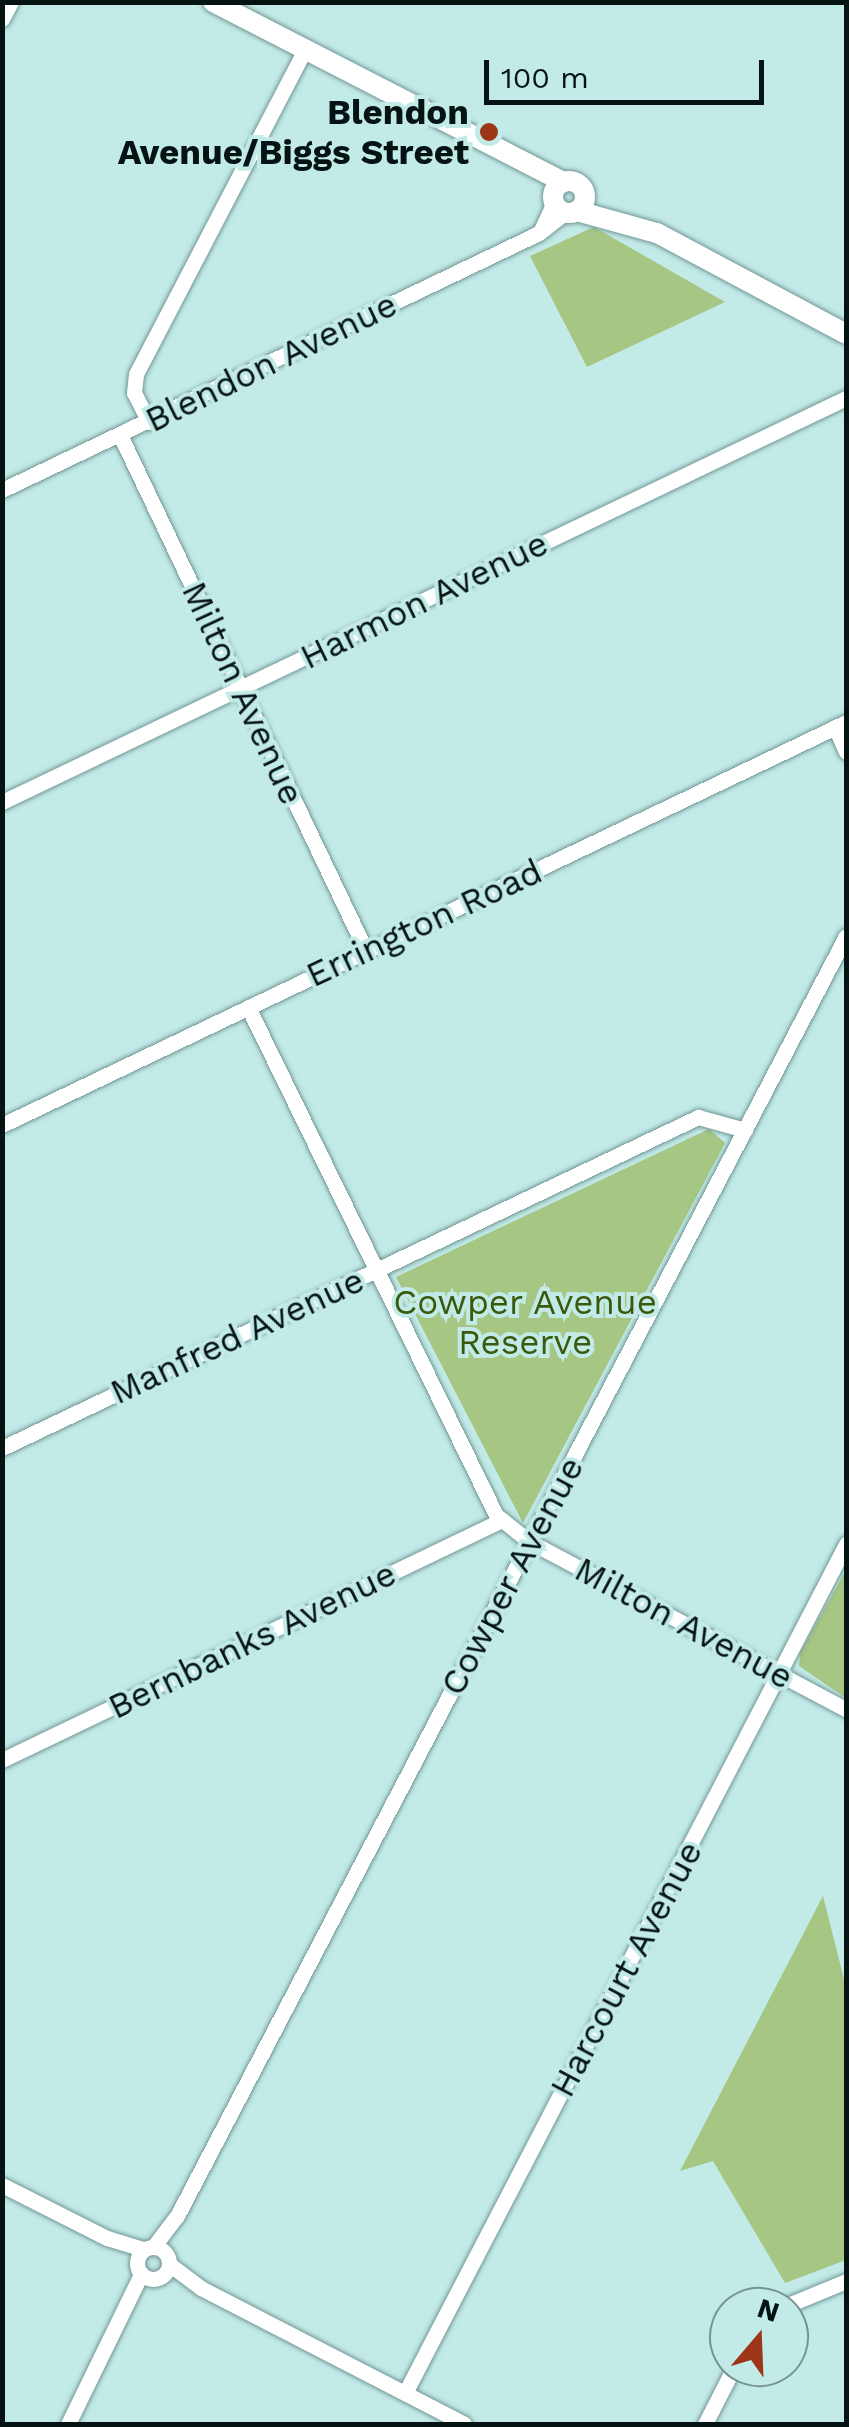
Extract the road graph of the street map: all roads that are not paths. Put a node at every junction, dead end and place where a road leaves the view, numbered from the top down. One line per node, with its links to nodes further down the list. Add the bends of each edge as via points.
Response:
1 (11, 2): 3 (street)
2 (213, 2): 4 (street)
3 (2, 19)
4 (304, 51): 5 (street, via 518,161); 8 (street, via 136,374 134,393)
5 (567, 201): 6 (street, via 685,247); 8 (street, Blendon Avenue, via 539,233)
6 (846, 334)
7 (846, 398): 11 (street, Harmon Avenue)
8 (149, 422): 9 (street, Blendon Avenue)
9 (120, 435): 10 (street, Blendon Avenue); 11 (street, Milton Avenue)
10 (2, 490)
11 (241, 688): 14 (street, Harmon Avenue); 16 (street, Milton Avenue)
12 (841, 725): 13 (street); 16 (street, Errington Road)
13 (846, 752)
14 (2, 802)
15 (846, 936): 19 (street, Cowper Avenue)
16 (366, 951): 17 (street, Errington Road)
17 (248, 1007): 18 (street, Errington Road); 20 (street, Milton Avenue)
18 (2, 1124)
19 (745, 1130): 20 (street, Manfred Avenue, via 698,1117); 23 (street, Cowper Avenue)
20 (374, 1271): 21 (street, Manfred Avenue); 22 (street, Milton Avenue, via 478,1488)
21 (2, 1448)
22 (502, 1520): 23 (street, Milton Avenue); 27 (street, Bernbanks Avenue)
23 (530, 1542): 25 (street, Milton Avenue); 29 (street, Cowper Avenue)
24 (846, 1546): 25 (street, Harcourt Avenue)
25 (780, 1672): 26 (street, Milton Avenue); 33 (street, Harcourt Avenue)
26 (846, 1709)
27 (2, 1760)
28 (2, 2185): 29 (street)
29 (153, 2263): 33 (street); 34 (street, Cowper Avenue)
30 (846, 2280): 31 (street)
31 (809, 2296)
32 (724, 2387): 36 (street)
33 (404, 2393): 35 (street)
34 (68, 2424)
35 (464, 2424)
36 (705, 2424)

